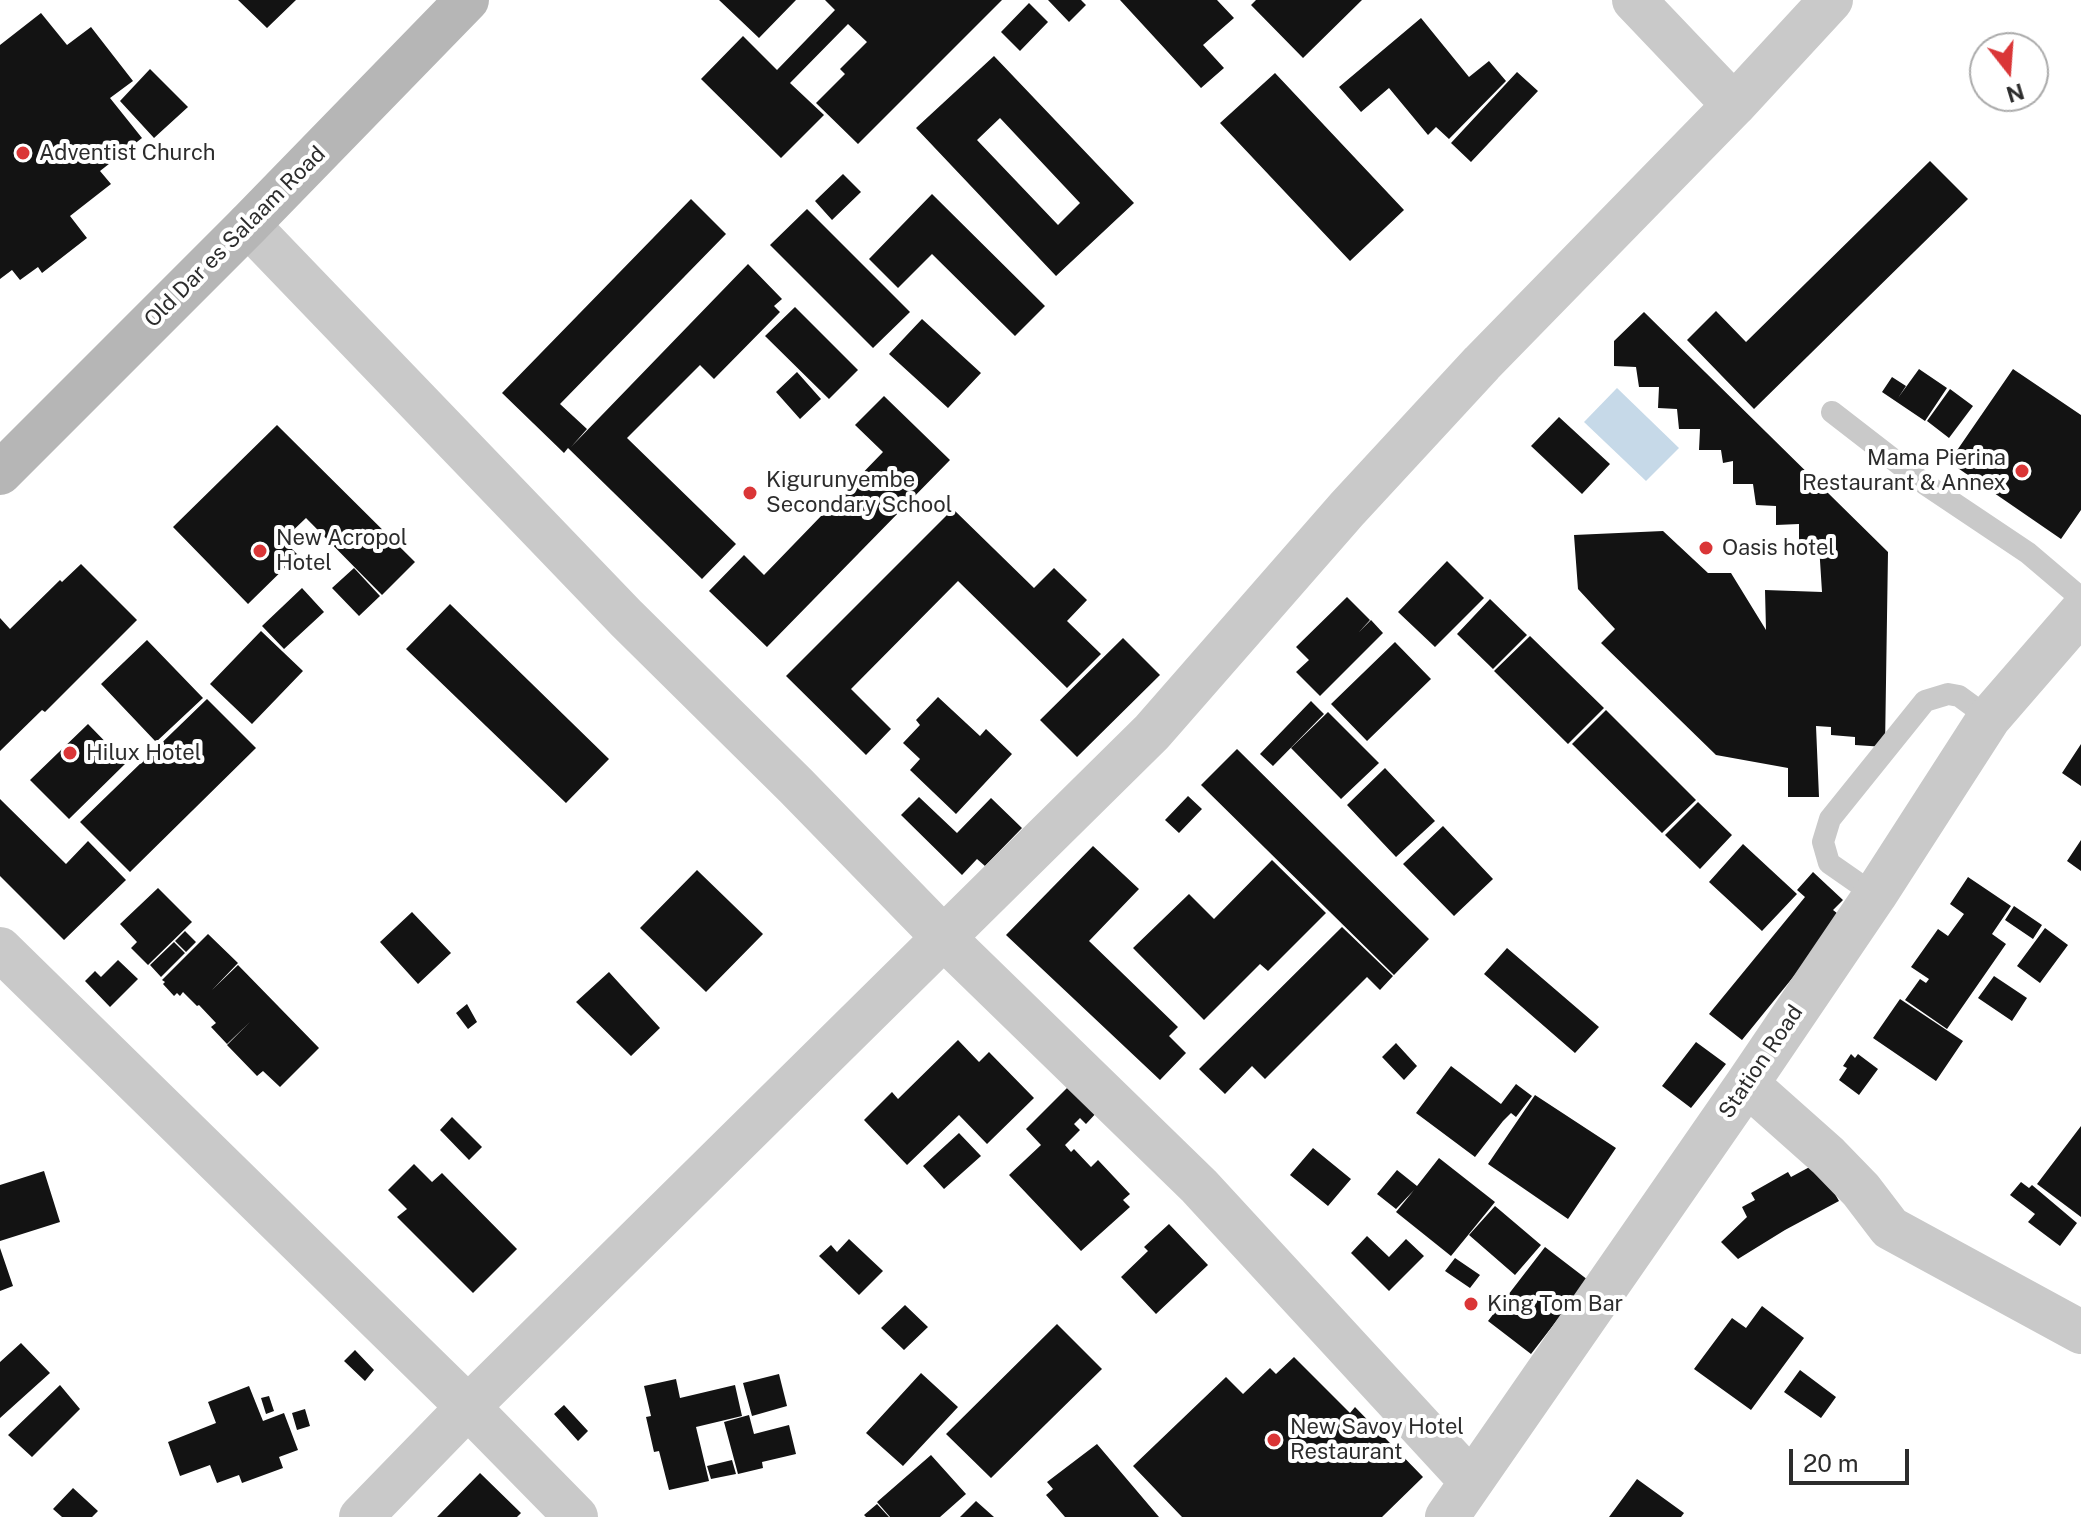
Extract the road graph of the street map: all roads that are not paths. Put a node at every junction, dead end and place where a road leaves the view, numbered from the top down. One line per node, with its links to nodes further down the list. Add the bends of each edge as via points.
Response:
1 (467, 0): 5 (main road, Old Dar es Salaam Road)
2 (1634, 0): 4 (street)
3 (1831, 0): 4 (street)
4 (1734, 105): 12 (street, via 1482,363 1152,732)
5 (248, 225): 7 (main road, Old Dar es Salaam Road); 12 (street, via 626,618)
6 (1832, 412): 8 (lane, via 1925,484 2028,553)
7 (0, 473)
8 (2081, 598)
9 (2081, 612): 10 (street, Station Road)
10 (1989, 718): 11 (street, Station Road); 11 (lane, via 1959,696 1938,695 1925,701 1830,819 1823,842 1829,863)
11 (1875, 895): 14 (street, Station Road)
12 (945, 939): 16 (street); 17 (street, via 1199,1186)
13 (0, 949): 16 (street)
14 (1747, 1084): 15 (street, via 1828,1156 1890,1228); 17 (street, Station Road)
15 (2081, 1332)
16 (468, 1407): 18 (street); 19 (street)
17 (1471, 1481): 20 (street, Station Road)
18 (361, 1517)
19 (576, 1517)
20 (1447, 1517)

